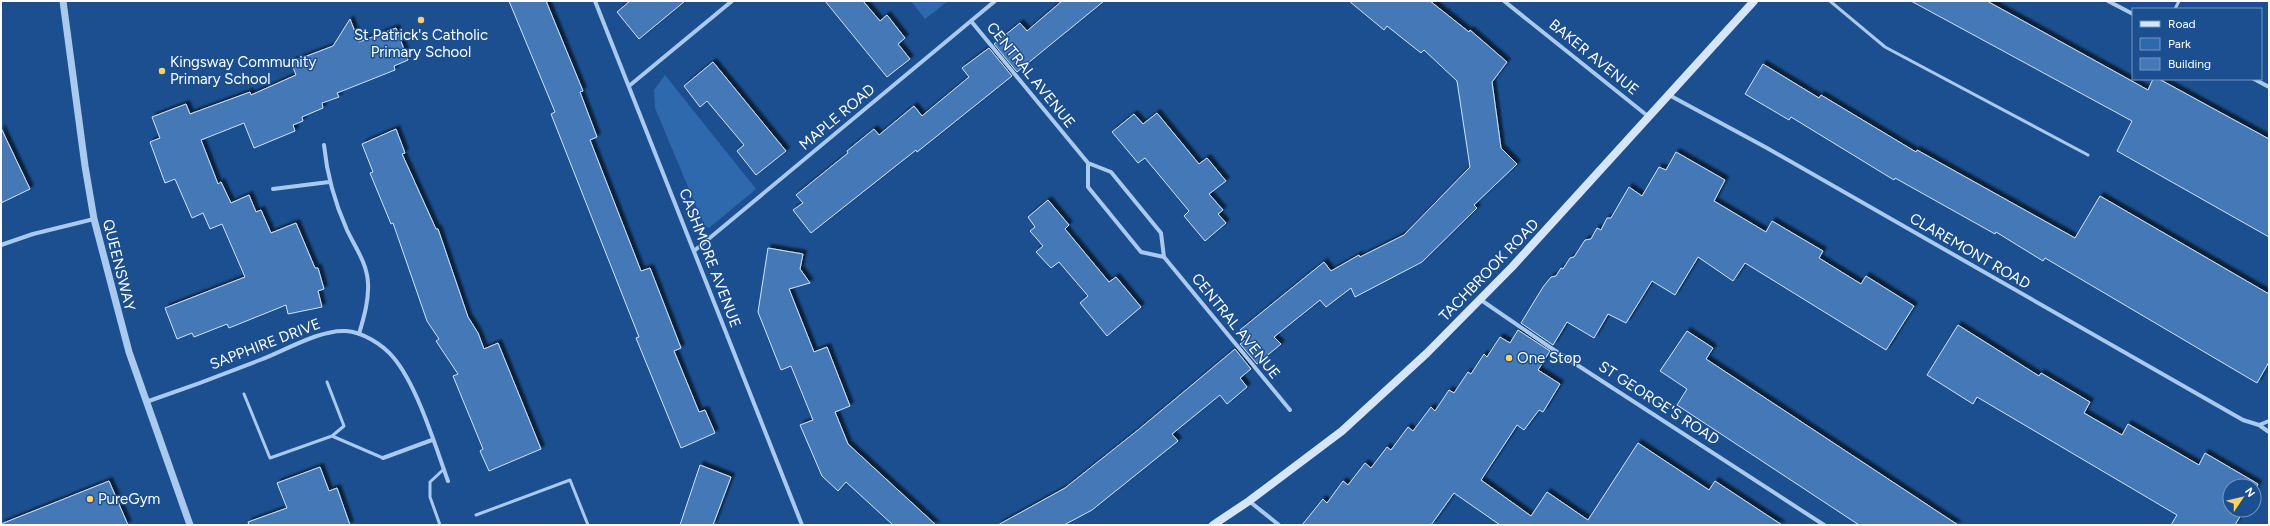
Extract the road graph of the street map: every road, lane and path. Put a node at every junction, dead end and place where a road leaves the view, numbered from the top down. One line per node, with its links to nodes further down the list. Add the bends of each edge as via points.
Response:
1 (63, 1): 21 (street, QUEENSWAY)
2 (595, 1): 12 (street, CASHMORE AVENUE)
3 (732, 1): 12 (street)
4 (995, 1): 10 (street, MAPLE ROAD)
5 (1504, 1): 15 (street, BAKER AVENUE)
6 (1754, 1): 14 (main road, TACHBROOK ROAD)
7 (1830, 1): 17 (lane, via 1885,47)
8 (2108, 1): 9 (street)
9 (2132, 13)
10 (971, 21): 18 (street, CENTRAL AVENUE); 23 (street, MAPLE ROAD)
11 (2256, 80): 13 (street)
12 (629, 86): 23 (street, CASHMORE AVENUE)
13 (2269, 87)
14 (1669, 95): 15 (main road, TACHBROOK ROAD); 32 (street, CLAREMONT ROAD, via 1767,148 2243,420)
15 (1649, 118): 25 (main road, TACHBROOK ROAD)
16 (324, 145): 19 (street)
17 (2088, 156)
18 (1088, 163): 24 (street, CENTRAL AVENUE, via 1112,172 1161,233); 24 (street, via 1088,187 1141,252)
19 (329, 182): 20 (street); 26 (street, via 344,222 365,265 368,297)
20 (273, 189)
21 (94, 219): 22 (street); 29 (street, QUEENSWAY, via 116,307)
22 (1, 245)
23 (694, 251): 44 (street, CASHMORE AVENUE)
24 (1164, 257): 30 (street, CENTRAL AVENUE)
25 (1481, 300): 39 (main road, TACHBROOK ROAD, via 1395,384 1342,431); 47 (street, ST GEORGE'S ROAD)
26 (359, 334): 29 (street, SAPPHIRE DRIVE, via 345,331 330,332); 35 (street, SAPPHIRE DRIVE, via 376,342 392,356 406,376)
27 (327, 382): 34 (lane, via 344,426)
28 (244, 394): 34 (lane, via 270,458)
29 (145, 402): 41 (street, QUEENSWAY)
30 (1290, 410)
31 (2269, 420): 32 (street)
32 (2259, 425): 33 (street, CLAREMONT ROAD)
33 (2269, 432)
34 (332, 436): 36 (lane)
35 (432, 440): 36 (street); 37 (street, SAPPHIRE DRIVE)
36 (383, 458)
37 (444, 469): 38 (street, SAPPHIRE DRIVE); 42 (lane, via 430,482 430,497)
38 (448, 481)
39 (1248, 501): 45 (main road, TACHBROOK ROAD); 46 (street)
40 (476, 515): 43 (lane, via 570,480)
41 (190, 525)
42 (440, 525)
43 (588, 525)
44 (802, 525)
45 (1213, 525)
46 (1279, 525)
47 (1824, 525)

